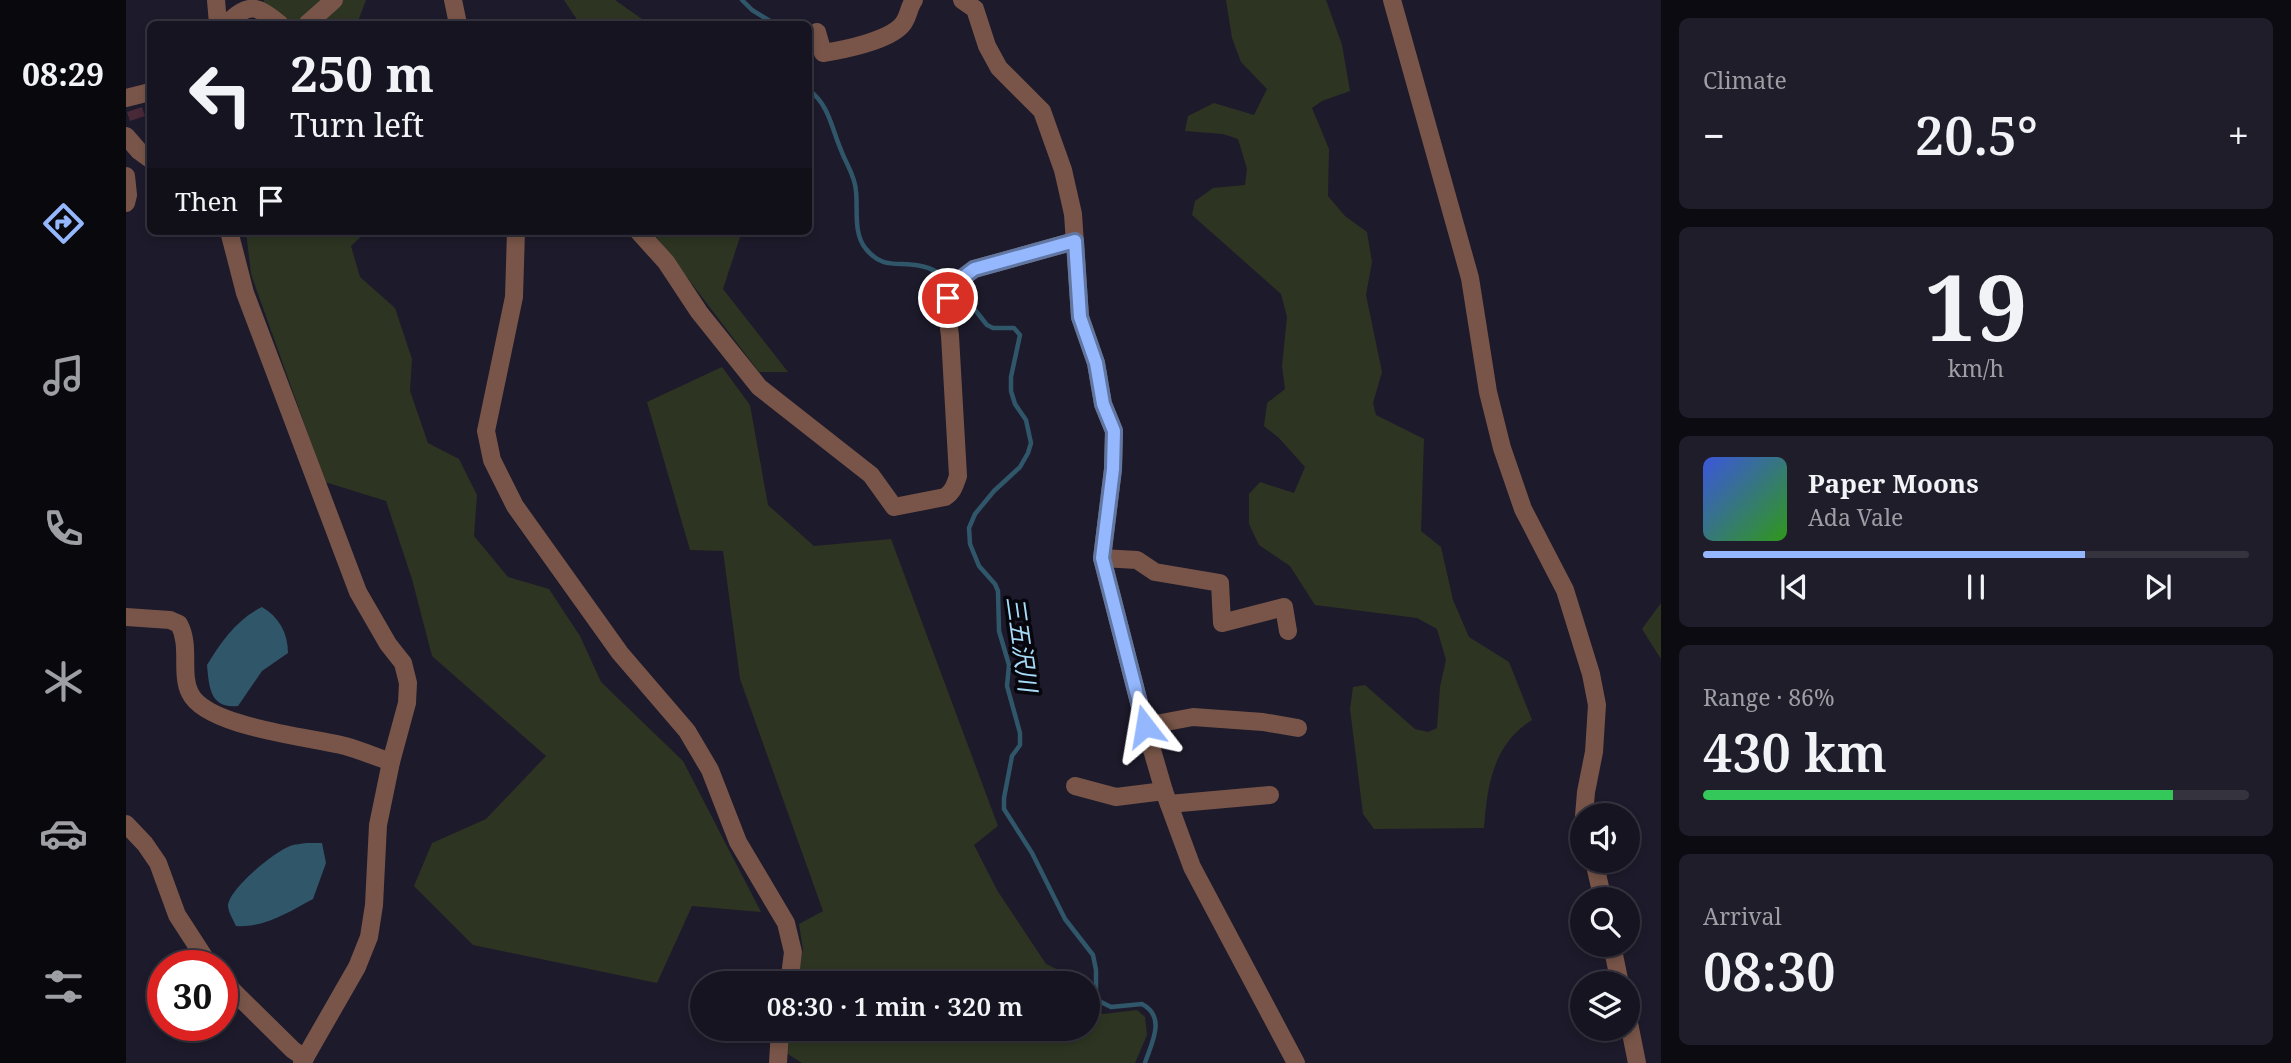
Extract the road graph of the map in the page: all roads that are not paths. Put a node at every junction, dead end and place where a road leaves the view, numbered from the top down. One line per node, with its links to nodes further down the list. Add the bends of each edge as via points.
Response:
1 (216, 0): 7 (street)
2 (334, 0): 10 (street)
3 (453, 0): 11 (street)
4 (914, 0): 12 (street, via 901,28 855,48 822,53)
5 (962, 0): 22 (street, via 975,9 999,68 1042,111 1063,170)
6 (1392, 0): 32 (street, via 1470,278 1488,392 1502,447 1523,509 1565,590 1591,674 1597,705)
7 (218, 21)
8 (229, 21): 9 (street, via 254,8)
9 (276, 21)
10 (315, 21)
11 (457, 21)
12 (817, 33)
13 (147, 93): 14 (street)
14 (126, 98)
15 (126, 136): 16 (street)
16 (147, 157)
17 (126, 176): 18 (street)
18 (126, 203)
19 (230, 235): 28 (street, via 245,293 358,592 403,663 407,703)
20 (516, 235): 35 (street, via 514,297 486,431 492,460 514,506 621,653 687,731 710,770 738,842 786,923 793,952)
21 (642, 235): 22 (street, via 759,387 871,475 894,507 945,496 952,492 958,476 946,306 956,287 983,265)
22 (1075, 241): 23 (street, via 1080,317 1114,431)
23 (1102, 558): 25 (street, via 1137,560 1155,572 1220,583 1222,623 1284,607); 26 (street)
24 (126, 617): 28 (street, via 179,624 185,642 188,691 209,712)
25 (1288, 631)
26 (1145, 726): 27 (street, via 1193,717); 31 (street)
27 (1298, 728)
28 (391, 762): 39 (street, via 378,825 369,937)
29 (1075, 786): 31 (street, via 1116,797)
30 (1270, 795): 31 (street)
31 (1167, 797): 41 (street, via 1192,867)
32 (1585, 803)
33 (126, 824): 34 (street, via 158,863 177,915)
34 (200, 950)
35 (791, 971)
36 (238, 997): 39 (street)
37 (779, 1041): 40 (street)
38 (1633, 1041): 42 (street)
39 (304, 1061)
40 (778, 1063)
41 (1296, 1063)
42 (1637, 1063)

